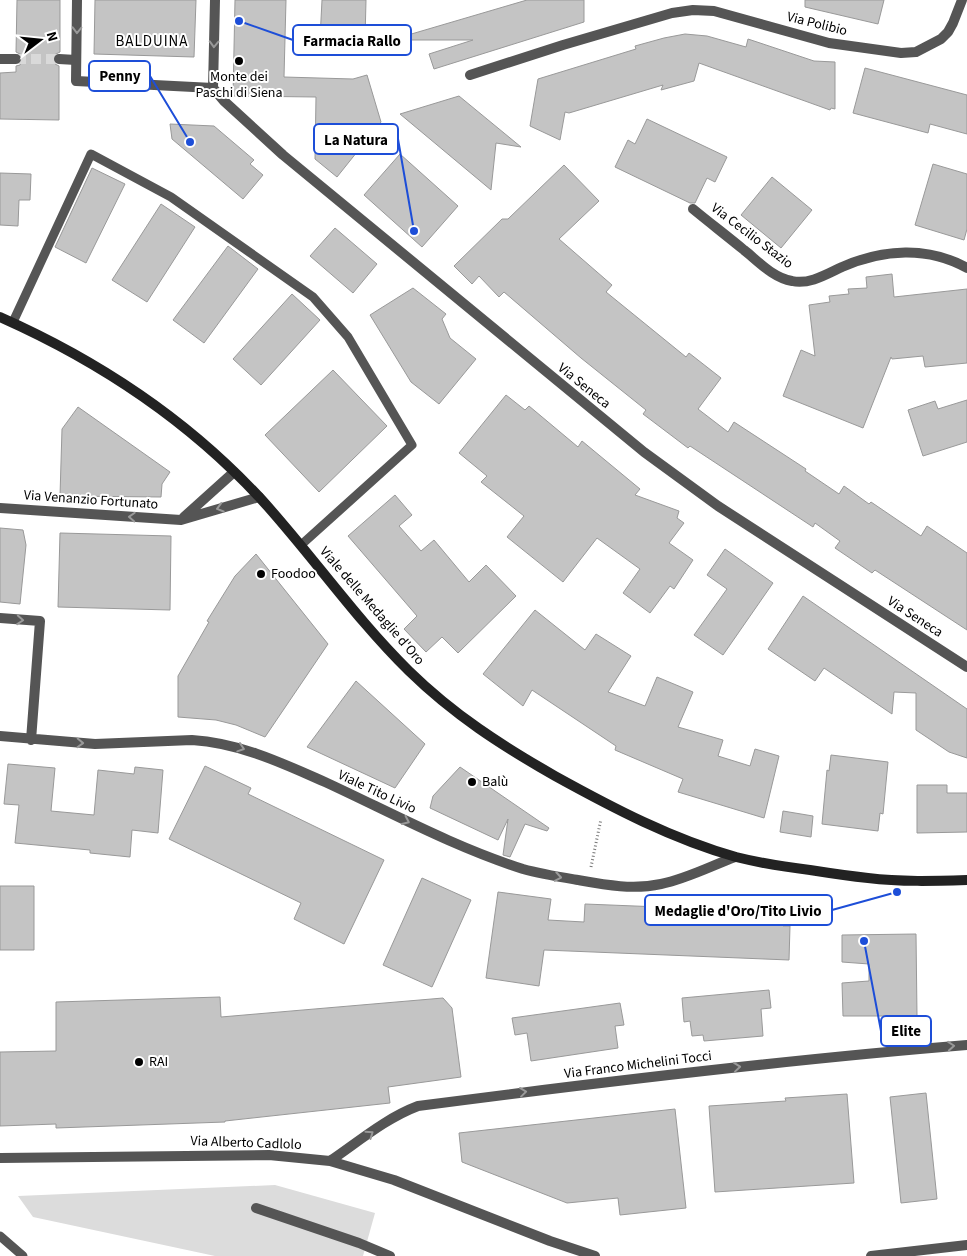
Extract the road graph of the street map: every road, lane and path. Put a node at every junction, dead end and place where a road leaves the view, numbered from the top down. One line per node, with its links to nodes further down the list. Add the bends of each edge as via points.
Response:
1 (77, 0): 7 (street, one-way to 7)
2 (215, 0): 9 (street, one-way to 9)
3 (962, 0): 8 (street, Via Polibio, via 948,32 916,52 901,53 829,43 714,11 692,10 672,13)
4 (0, 59): 5 (street)
5 (16, 59)
6 (59, 59): 7 (street)
7 (76, 60): 9 (street, via 76,81)
8 (470, 75)
9 (213, 88): 20 (street, Via Seneca, via 283,156 644,452 718,506)
10 (693, 209): 11 (street, Via Cecilio Stazio, via 774,273 792,281 816,278 864,258 895,252 936,255)
11 (967, 268)
12 (0, 316): 13 (main road, Viale delle Medaglie d'Oro)
13 (13, 322): 14 (main road, Viale delle Medaglie d'Oro, via 85,359 134,390); 18 (lane, via 91,154 171,197 313,297 348,337 412,445)
14 (234, 472): 15 (main road, Viale delle Medaglie d'Oro); 17 (street)
15 (259, 497): 17 (street, Via Venanzio Fortunato, one-way to 17); 18 (main road, Viale delle Medaglie d'Oro)
16 (0, 508): 17 (street, Via Venanzio Fortunato, one-way to 16)
17 (181, 520)
18 (301, 545): 23 (main road, Viale delle Medaglie d'Oro, via 410,672 455,712 502,745)
19 (0, 618): 22 (street, one-way to 22, via 40,621)
20 (967, 667)
21 (0, 736): 22 (street, Viale Tito Livio)
22 (31, 740): 26 (street, Viale Tito Livio, one-way to 26, via 95,744 192,740 233,745 261,754 496,859 533,871)
23 (604, 804): 24 (main road, Viale delle Medaglie d'Oro, via 686,840); 26 (path)
24 (735, 856): 25 (main road, Viale delle Medaglie d'Oro, via 869,878); 26 (street, Viale Tito Livio, via 661,884 624,887)
25 (967, 880)
26 (588, 882)
27 (967, 1045): 29 (street, Via Franco Michelini Tocci, one-way to 27, via 391,1118 418,1106 658,1075)
28 (0, 1158): 29 (street, Via Alberto Cadlolo, via 268,1155)
29 (330, 1161): 35 (street, Via Alberto Cadlolo, via 394,1180)
30 (256, 1208): 34 (street, via 359,1242)
31 (0, 1236): 33 (lane)
32 (967, 1245): 36 (street)
33 (23, 1256)
34 (390, 1256)
35 (594, 1256)
36 (872, 1256)

